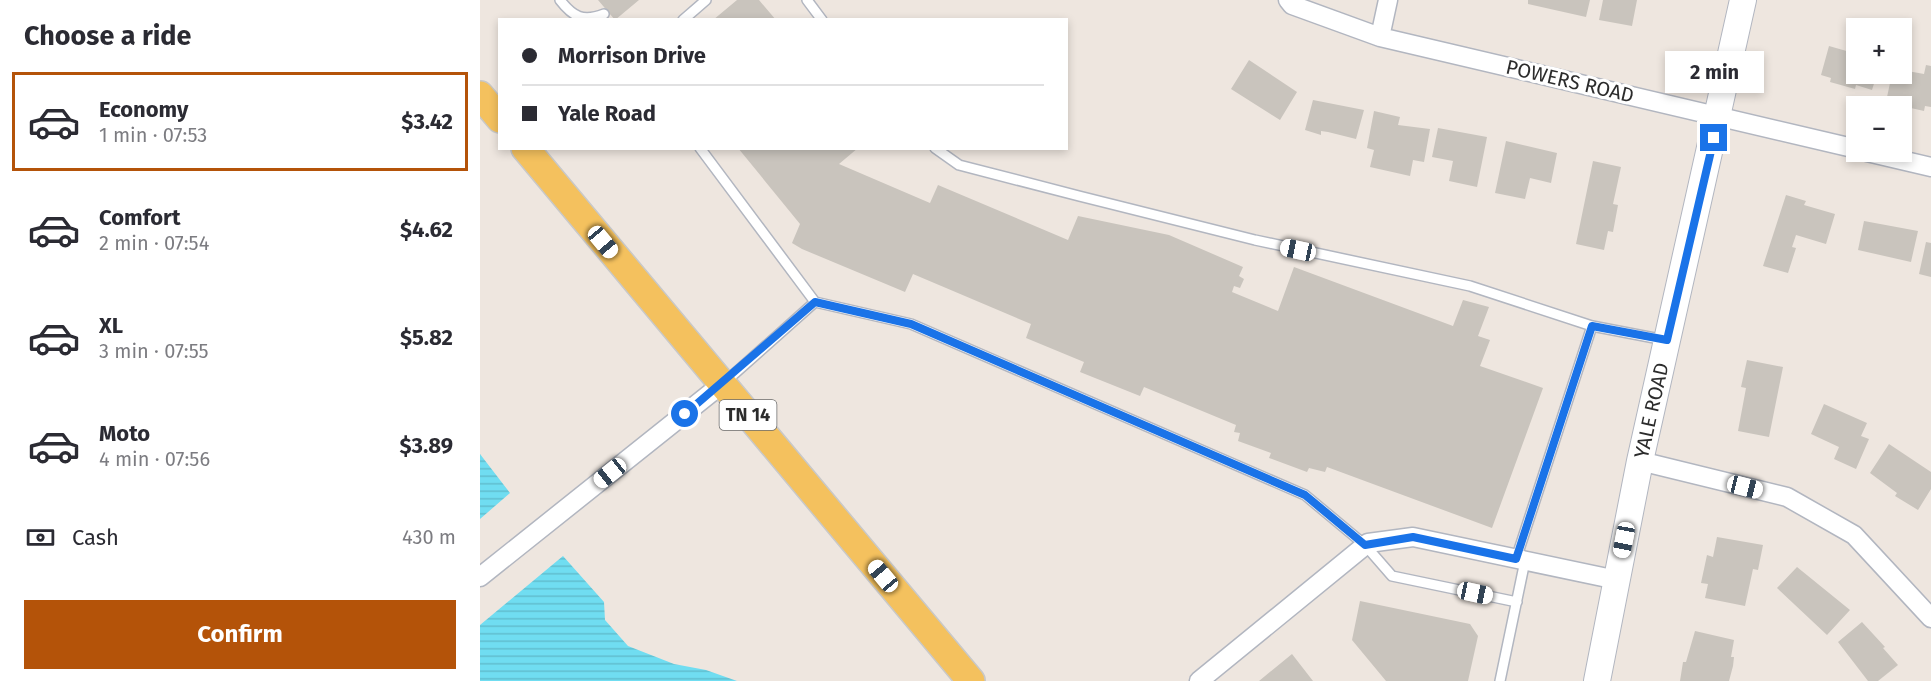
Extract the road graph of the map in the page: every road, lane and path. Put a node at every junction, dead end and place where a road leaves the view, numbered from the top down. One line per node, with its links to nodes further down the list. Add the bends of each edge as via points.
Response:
1 (560, 0): 8 (lane, via 573,16)
2 (706, 0): 10 (lane)
3 (807, 0): 11 (lane)
4 (1288, 0): 12 (street, POWERS ROAD, via 1292,5)
5 (1388, 0): 12 (street)
6 (1743, 0): 14 (main road, YALE ROAD)
7 (604, 14): 9 (lane)
8 (584, 18)
9 (593, 18)
10 (685, 18)
11 (820, 18)
12 (1380, 37): 14 (street, POWERS ROAD)
13 (480, 95): 15 (main road)
14 (1719, 115): 16 (street, POWERS ROAD); 24 (main road, YALE ROAD)
15 (498, 117)
16 (1846, 146)
17 (529, 150): 25 (main road, TN 14)
18 (701, 150): 22 (lane)
19 (938, 150): 23 (lane, via 959,165 1255,240 1470,286)
20 (1910, 162): 21 (street)
21 (1931, 167)
22 (815, 302): 25 (lane); 27 (lane, via 911,324 1305,495)
23 (1592, 326): 24 (lane); 28 (lane)
24 (1667, 340): 26 (main road, YALE ROAD)
25 (722, 384): 29 (street); 33 (main road, TN 14)
26 (1640, 461): 30 (main road, YALE ROAD); 32 (street, via 1788,497 1854,535)
27 (1365, 545): 28 (street, via 1413,537); 31 (lane, via 1392,576); 34 (street)
28 (1521, 560): 30 (street); 31 (lane)
29 (480, 577)
30 (1617, 580): 36 (main road, YALE ROAD)
31 (1517, 602): 35 (lane)
32 (1931, 618)
33 (971, 681)
34 (1199, 681)
35 (1500, 681)
36 (1598, 681)

